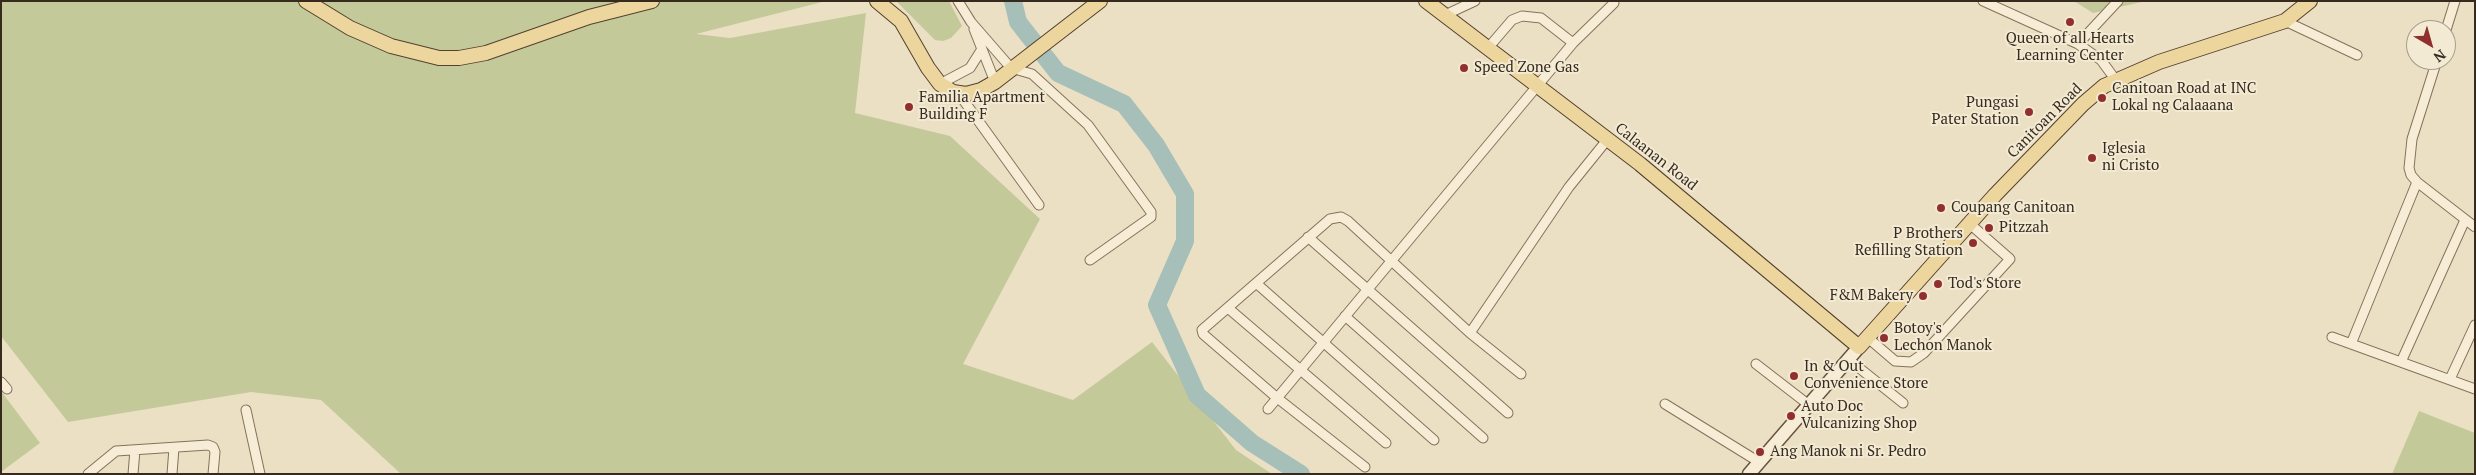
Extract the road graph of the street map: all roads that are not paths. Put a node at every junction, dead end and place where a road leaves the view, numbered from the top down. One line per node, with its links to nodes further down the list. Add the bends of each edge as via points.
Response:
1 (306, 1): 2 (main road, via 350,28 391,46 446,58 486,53 589,17)
2 (652, 1)
3 (877, 1): 26 (main road, via 901,22)
4 (958, 1): 16 (street)
5 (1100, 1): 22 (main road)
6 (1426, 1): 13 (main road, Calaanan Road)
7 (1475, 1): 13 (street)
8 (1983, 1): 18 (street)
9 (2118, 1): 18 (street)
10 (2310, 1): 15 (main road, Canitoan Road)
11 (2455, 1): 14 (street)
12 (1614, 3): 17 (street)
13 (1445, 15): 19 (main road, Calaanan Road)
14 (2449, 20)
15 (2285, 21): 21 (street); 24 (main road, Canitoan Road, via 2159,62)
16 (971, 22): 20 (street); 22 (street)
17 (1573, 43): 19 (street, via 1541,18 1522,16 1512,20); 27 (street)
18 (2078, 44): 24 (street, via 2101,60)
19 (1488, 48): 27 (main road, Calaanan Road)
20 (982, 49): 25 (street); 26 (street, via 970,68)
21 (2357, 56)
22 (1017, 65): 25 (main road); 36 (street, via 1032,74 1088,125 1151,212 1151,217)
23 (2434, 70): 30 (street, via 2409,158 2411,175)
24 (2115, 80): 33 (main road, Canitoan Road, via 2083,104)
25 (995, 82): 28 (main road, via 981,90)
26 (940, 84): 28 (main road)
27 (1537, 86): 29 (main road, Calaanan Road); 37 (street)
28 (959, 94): 31 (street)
29 (1607, 140): 43 (street, via 1569,188); 45 (main road, Calaanan Road)
30 (2417, 182): 32 (street); 47 (street)
31 (1039, 205)
32 (2465, 220): 34 (street); 49 (street)
33 (1970, 224): 45 (main road, Canitoan Road); 45 (street, via 2010,259 1924,353 1911,362 1895,361)
34 (2475, 227)
35 (1308, 237): 37 (street, via 1330,219 1344,218); 38 (street); 39 (street)
36 (1090, 260)
37 (1391, 260): 39 (street); 43 (street)
38 (1256, 283): 40 (street); 46 (street)
39 (1368, 288): 41 (street); 61 (street)
40 (1228, 308): 51 (street); 55 (street, via 1202,332)
41 (1345, 316): 46 (street); 62 (street)
42 (2474, 327): 53 (street)
43 (1470, 333): 52 (street)
44 (2332, 337): 47 (street)
45 (1863, 342): 48 (main road)
46 (1321, 343): 51 (street); 63 (street)
47 (2351, 344): 49 (street)
48 (1848, 359): 56 (street); 58 (main road)
49 (2401, 362): 53 (street)
50 (1756, 364): 58 (street)
51 (1298, 370): 55 (street); 64 (street)
52 (1521, 374)
53 (2450, 379): 54 (street)
54 (2475, 389)
55 (1276, 397): 59 (street); 68 (street)
56 (1903, 402)
57 (1665, 404): 67 (street)
58 (1809, 406): 67 (main road)
59 (1268, 409)
60 (246, 410): 73 (street)
61 (1508, 413)
62 (1483, 438)
63 (1434, 440)
64 (1386, 443)
65 (174, 448): 66 (street); 71 (street); 72 (street, via 213,447)
66 (135, 450): 69 (street, via 116,451); 70 (street)
67 (1759, 462): 74 (main road)
68 (1365, 467)
69 (88, 474)
70 (133, 474)
71 (172, 474)
72 (213, 474)
73 (260, 474)
74 (1749, 474)

